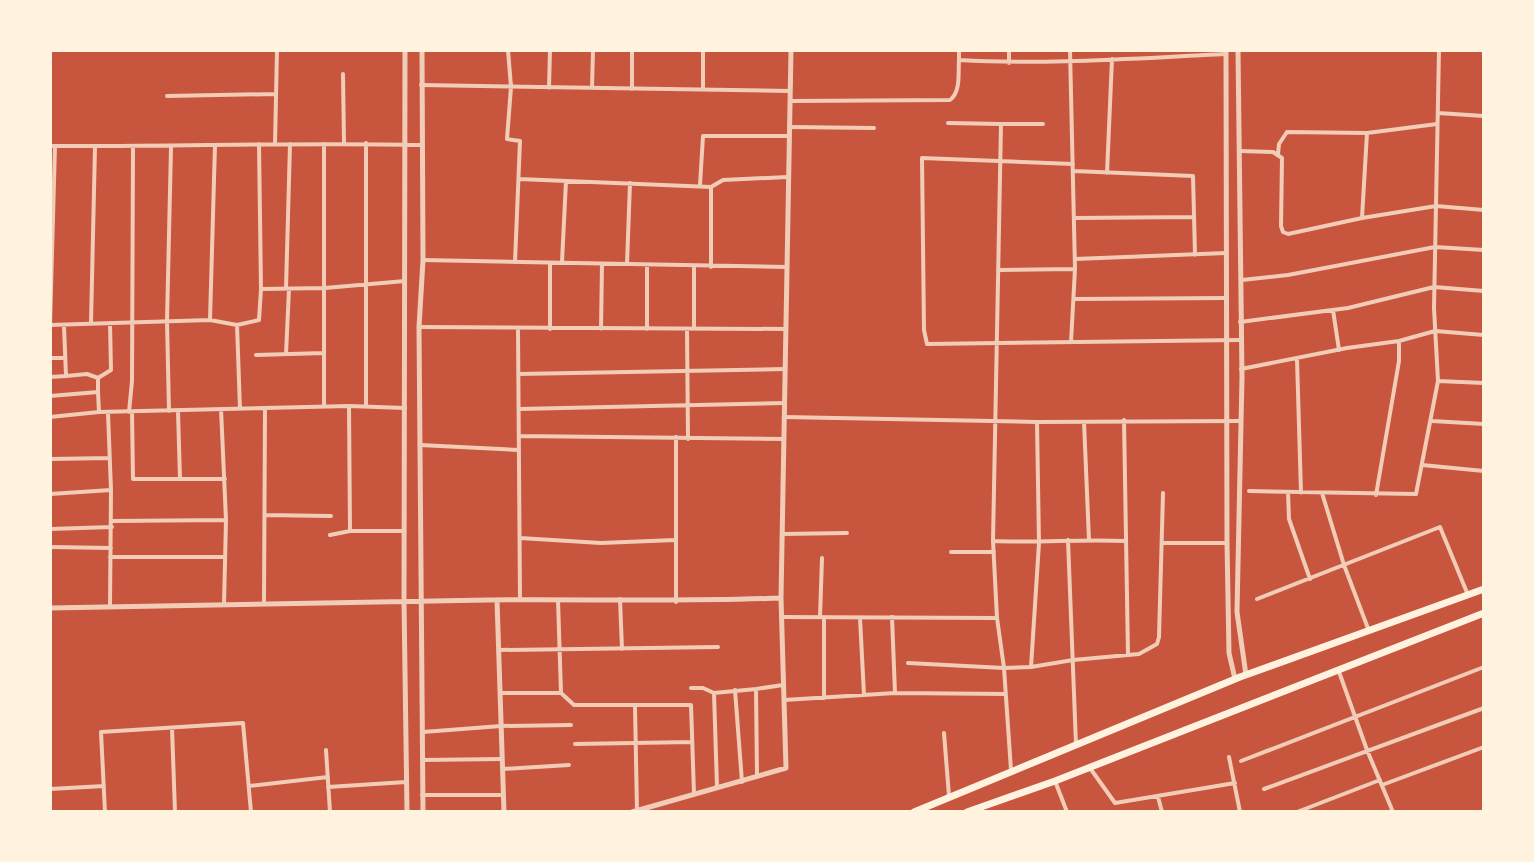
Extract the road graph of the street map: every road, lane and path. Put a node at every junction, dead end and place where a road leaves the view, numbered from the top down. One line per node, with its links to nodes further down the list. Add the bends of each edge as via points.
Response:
1 (277, 50): 31 (street)
2 (405, 50): 52 (street)
3 (422, 50): 24 (street)
4 (508, 50): 25 (street)
5 (550, 50): 26 (street)
6 (593, 50): 27 (street)
7 (632, 50): 28 (street)
8 (703, 50): 29 (street)
9 (791, 50): 30 (street)
10 (959, 50): 19 (street)
11 (1009, 50): 20 (street)
12 (1070, 50): 21 (street)
13 (1171, 50): 17 (street)
14 (1238, 50): 58 (street)
15 (1439, 50): 35 (street)
16 (1226, 52): 17 (street); 77 (street)
17 (1172, 57): 18 (street)
18 (1112, 59): 21 (street); 63 (street)
19 (959, 60): 20 (street); 34 (street, via 957,90 950,100)
20 (1009, 63): 21 (street)
21 (1071, 63): 61 (street)
22 (343, 74): 45 (street)
23 (1484, 84): 32 (street)
24 (421, 85): 25 (street); 53 (street)
25 (511, 87): 26 (street); 65 (street, via 507,139 520,141)
26 (549, 88): 27 (street)
27 (592, 88): 28 (street)
28 (632, 89): 29 (street)
29 (703, 90): 30 (street)
30 (790, 91): 34 (street)
31 (276, 94): 33 (street); 48 (street)
32 (1484, 95)
33 (167, 96)
34 (790, 101): 41 (street)
35 (1438, 113): 36 (street); 40 (street)
36 (1484, 116)
37 (948, 123): 38 (street)
38 (1001, 124): 39 (street); 60 (street)
39 (1043, 124)
40 (1437, 124): 43 (street); 70 (street)
41 (789, 127): 42 (street); 44 (street)
42 (874, 128)
43 (1367, 133): 59 (street, via 1287,132); 74 (street)
44 (789, 136): 64 (street); 68 (street, via 703,136)
45 (344, 143): 46 (street); 50 (street)
46 (366, 143): 52 (street); 94 (street)
47 (259, 144): 48 (street); 51 (street); 97 (street)
48 (275, 144): 49 (street)
49 (290, 144): 50 (street); 98 (street)
50 (324, 144): 96 (street)
51 (215, 145): 57 (street); 103 (street)
52 (405, 145): 53 (street); 93 (street)
53 (421, 145): 80 (street)
54 (53, 146): 55 (street); 109 (street)
55 (95, 147): 56 (street); 107 (street)
56 (133, 147): 57 (street); 105 (street)
57 (171, 148): 104 (street)
58 (1240, 151): 59 (street); 92 (street)
59 (1278, 154): 74 (street, via 1284,164 1283,232)
60 (1002, 162): 61 (street); 91 (street); 126 (street, via 922,158 927,344)
61 (1073, 164): 62 (street)
62 (1073, 171): 63 (street); 73 (street)
63 (1107, 173): 72 (street, via 1193,176)
64 (788, 177): 69 (street, via 723,180); 89 (street)
65 (519, 179): 66 (street); 81 (street)
66 (566, 181): 67 (street); 83 (street)
67 (630, 183): 68 (street); 85 (street)
68 (700, 185): 69 (street)
69 (711, 187): 88 (street)
70 (1436, 206): 71 (street); 74 (street); 75 (street)
71 (1484, 210)
72 (1194, 217): 73 (street); 78 (street)
73 (1074, 218): 79 (street)
74 (1362, 218)
75 (1435, 247): 76 (street); 92 (street); 95 (street)
76 (1484, 250)
77 (1226, 253): 78 (street); 100 (street)
78 (1195, 255): 79 (street)
79 (1075, 259): 90 (street)
80 (423, 260): 81 (street); 112 (street)
81 (515, 262): 82 (street)
82 (550, 263): 83 (street); 114 (street)
83 (562, 263): 84 (street)
84 (602, 264): 85 (street); 115 (street)
85 (627, 264): 86 (street)
86 (647, 265): 87 (street); 116 (street)
87 (694, 267): 88 (street); 118 (street)
88 (711, 267): 89 (street)
89 (787, 267): 119 (street)
90 (1075, 269): 91 (street); 101 (street)
91 (1000, 270): 126 (street)
92 (1239, 280): 106 (street)
93 (405, 281): 94 (street); 151 (street)
94 (365, 282): 96 (street); 148 (street)
95 (1434, 287): 99 (street); 102 (street); 120 (street)
96 (325, 288): 98 (street); 128 (street)
97 (261, 289): 98 (street); 111 (street, via 259,320)
98 (288, 289): 129 (street)
99 (1484, 291)
100 (1226, 298): 101 (street); 122 (street)
101 (1074, 299): 125 (street)
102 (1333, 310): 106 (street); 127 (street)
103 (210, 320): 104 (street); 111 (street)
104 (167, 321): 105 (street); 155 (street)
105 (130, 322): 108 (street); 159 (street)
106 (1240, 322): 123 (street)
107 (91, 323): 108 (street); 110 (street)
108 (110, 323): 140 (street, via 111,370)
109 (50, 325): 110 (street)
110 (64, 325): 132 (street)
111 (237, 325): 153 (street)
112 (419, 327): 113 (street); 174 (street)
113 (518, 329): 114 (street); 137 (street)
114 (550, 329): 115 (street)
115 (601, 329): 116 (street)
116 (647, 329): 117 (street)
117 (687, 329): 118 (street); 136 (street)
118 (694, 329): 119 (street)
119 (786, 329): 134 (street)
120 (1435, 331): 121 (street); 124 (street); 141 (street)
121 (1484, 335)
122 (1226, 340): 123 (street); 125 (street); 164 (street)
123 (1240, 340): 135 (street)
124 (1399, 341): 127 (street); 189 (street)
125 (1071, 342): 126 (street)
126 (998, 344): 162 (street)
127 (1339, 350): 133 (street)
128 (324, 353): 129 (street); 149 (street)
129 (286, 354): 130 (street)
130 (256, 355)
131 (50, 358): 132 (street)
132 (65, 358): 138 (street)
133 (1297, 358): 135 (street); 186 (street)
134 (785, 369): 136 (street); 145 (street)
135 (1241, 369): 165 (street)
136 (688, 370): 137 (street); 146 (street)
137 (518, 374): 154 (street)
138 (66, 376): 139 (street); 140 (street)
139 (50, 377)
140 (98, 378): 143 (street)
141 (1438, 381): 142 (street); 166 (street)
142 (1484, 383)
143 (98, 392): 144 (street); 157 (street)
144 (50, 396)
145 (784, 403): 146 (street); 161 (street)
146 (688, 405): 154 (street); 172 (street)
147 (349, 406): 148 (street); 149 (street); 195 (street)
148 (366, 406): 151 (street)
149 (324, 407): 150 (street)
150 (265, 408): 153 (street); 190 (street)
151 (405, 408): 196 (street)
152 (221, 409): 153 (street); 156 (street); 181 (street)
153 (240, 409)
154 (519, 409): 170 (street)
155 (169, 411): 156 (street); 159 (street)
156 (178, 411): 180 (street)
157 (99, 412): 158 (street); 160 (street)
158 (108, 412): 159 (street); 176 (street)
159 (130, 412): 180 (street, via 133,479)
160 (50, 417)
161 (784, 417): 162 (street); 173 (street)
162 (996, 420): 167 (street); 204 (street)
163 (1124, 420): 164 (street); 168 (street); 205 (street)
164 (1225, 420): 165 (street); 208 (street)
165 (1241, 421): 251 (street, via 1237,612)
166 (1432, 421): 169 (street); 178 (street)
167 (1037, 422): 168 (street); 206 (street)
168 (1084, 422): 203 (street)
169 (1484, 424)
170 (519, 436): 171 (street); 175 (street)
171 (676, 437): 172 (street); 201 (street)
172 (688, 439): 173 (street)
173 (784, 439): 198 (street)
174 (420, 445): 175 (street); 227 (street)
175 (519, 450): 200 (street)
176 (110, 458): 177 (street); 182 (street)
177 (50, 459)
178 (1422, 465): 179 (street); 189 (street, via 1416,494)
179 (1484, 471)
180 (180, 479): 181 (street)
181 (225, 479): 192 (street)
182 (111, 490): 188 (street); 193 (street)
183 (1249, 491): 184 (street)
184 (1288, 492): 186 (street); 217 (street, via 1289,519)
185 (1163, 493): 207 (street)
186 (1301, 493): 187 (street)
187 (1322, 493): 189 (street); 216 (street)
188 (50, 494)
189 (1376, 495)
190 (265, 515): 191 (street); 229 (street)
191 (331, 516)
192 (226, 520): 193 (street); 214 (street)
193 (112, 524): 194 (street); 210 (street)
194 (50, 529)
195 (350, 531): 196 (street); 199 (street)
196 (404, 531): 226 (street)
197 (847, 533): 198 (street)
198 (782, 534): 220 (street)
199 (330, 535)
200 (520, 538): 201 (street); 224 (street)
201 (675, 540): 228 (street)
202 (1068, 540): 203 (street); 206 (street); 245 (street)
203 (1089, 540): 205 (street)
204 (993, 541): 206 (street); 212 (street)
205 (1125, 541): 244 (street)
206 (1039, 543): 247 (street)
207 (1163, 543): 208 (street); 244 (street, via 1157,644)
208 (1227, 543): 252 (street, via 1229,653)
209 (50, 547): 210 (street)
210 (111, 548): 213 (street)
211 (951, 552): 212 (street)
212 (994, 552): 238 (street)
213 (110, 557): 214 (street); 231 (street)
214 (225, 557): 230 (street)
215 (822, 558): 235 (street)
216 (1344, 565): 217 (street); 219 (street, via 1440,527); 239 (street)
217 (1310, 579): 222 (street)
218 (1484, 589): 219 (main road)
219 (1468, 595): 239 (main road)
220 (781, 598): 228 (street); 234 (street)
221 (620, 599): 225 (street); 228 (street); 241 (street)
222 (1257, 599)
223 (497, 600): 224 (street); 227 (street); 242 (street)
224 (520, 600): 225 (street)
225 (558, 600): 243 (street)
226 (404, 601): 227 (street); 229 (street); 291 (street)
227 (420, 601): 271 (street)
228 (676, 602)
229 (264, 604): 230 (street)
230 (224, 605): 231 (street)
231 (110, 607): 232 (street)
232 (50, 608)
233 (1484, 613): 250 (main road)
234 (781, 617): 235 (street); 253 (street)
235 (822, 617): 236 (street); 263 (street)
236 (860, 617): 237 (street); 262 (street)
237 (892, 617): 238 (street); 260 (street)
238 (997, 618): 249 (street)
239 (1369, 631): 251 (main road)
240 (718, 647): 241 (street)
241 (622, 649): 243 (street)
242 (499, 650): 243 (street); 257 (street)
243 (560, 650): 258 (street)
244 (1128, 655): 245 (street)
245 (1073, 660): 247 (street); 276 (street)
246 (908, 663): 249 (street)
247 (1031, 667): 249 (street)
248 (1484, 667): 267 (street)
249 (1004, 668): 261 (street)
250 (1337, 668): 267 (street); 285 (main road)
251 (1246, 675): 252 (main road)
252 (1235, 679): 276 (main road)
253 (783, 685): 255 (street); 264 (street)
254 (691, 688): 259 (street)
255 (756, 689): 256 (street); 289 (street)
256 (735, 690): 259 (street); 292 (street)
257 (500, 693): 258 (street); 269 (street)
258 (561, 693): 265 (street, via 574,705)
259 (714, 693): 299 (street)
260 (895, 693): 261 (street); 262 (street)
261 (1006, 694): 287 (street)
262 (864, 695): 263 (street)
263 (824, 698): 264 (street)
264 (784, 700): 289 (street, via 786,768)
265 (635, 706): 273 (street, via 691,705); 275 (street)
266 (1484, 708): 279 (street)
267 (1354, 716): 279 (street); 283 (street)
268 (571, 725): 269 (street)
269 (501, 726): 271 (street); 281 (street)
270 (172, 728): 295 (street, via 101,732); 296 (street, via 243,723); 307 (street)
271 (423, 732): 282 (street)
272 (944, 733): 305 (street)
273 (692, 742): 275 (street); 303 (street)
274 (575, 744): 275 (street)
275 (636, 745): 313 (street)
276 (1076, 745): 287 (main road)
277 (1484, 747): 293 (street)
278 (326, 750): 288 (street)
279 (1367, 750): 293 (street); 300 (street)
280 (1229, 757): 294 (street)
281 (502, 759): 282 (street); 286 (street)
282 (422, 760): 301 (street)
283 (1241, 761)
284 (569, 765): 286 (street)
285 (1089, 767): 290 (main road); 304 (street, via 1115,803)
286 (503, 769): 302 (street)
287 (1011, 772): 305 (main road)
288 (328, 777): 296 (street); 297 (street)
289 (757, 778): 292 (street)
290 (1055, 781): 315 (main road); 316 (street)
291 (407, 782): 297 (street); 310 (street)
292 (742, 782): 299 (street)
293 (1381, 782): 319 (street); 320 (street)
294 (1235, 783): 304 (street); 318 (street)
295 (104, 786): 298 (street); 306 (street)
296 (249, 786): 308 (street)
297 (328, 787): 309 (street)
298 (50, 789)
299 (717, 789): 303 (street)
300 (1264, 789)
301 (422, 795): 302 (street); 311 (street)
302 (503, 795): 312 (street)
303 (694, 796): 313 (street)
304 (1158, 797): 317 (street)
305 (949, 798): 314 (main road)
306 (105, 812)
307 (175, 812)
308 (251, 812)
309 (330, 812)
310 (407, 812)
311 (423, 812)
312 (504, 812)
313 (636, 812)
314 (914, 812)
315 (967, 812)
316 (1067, 812)
317 (1162, 812)
318 (1240, 812)
319 (1297, 812)
320 (1393, 812)

